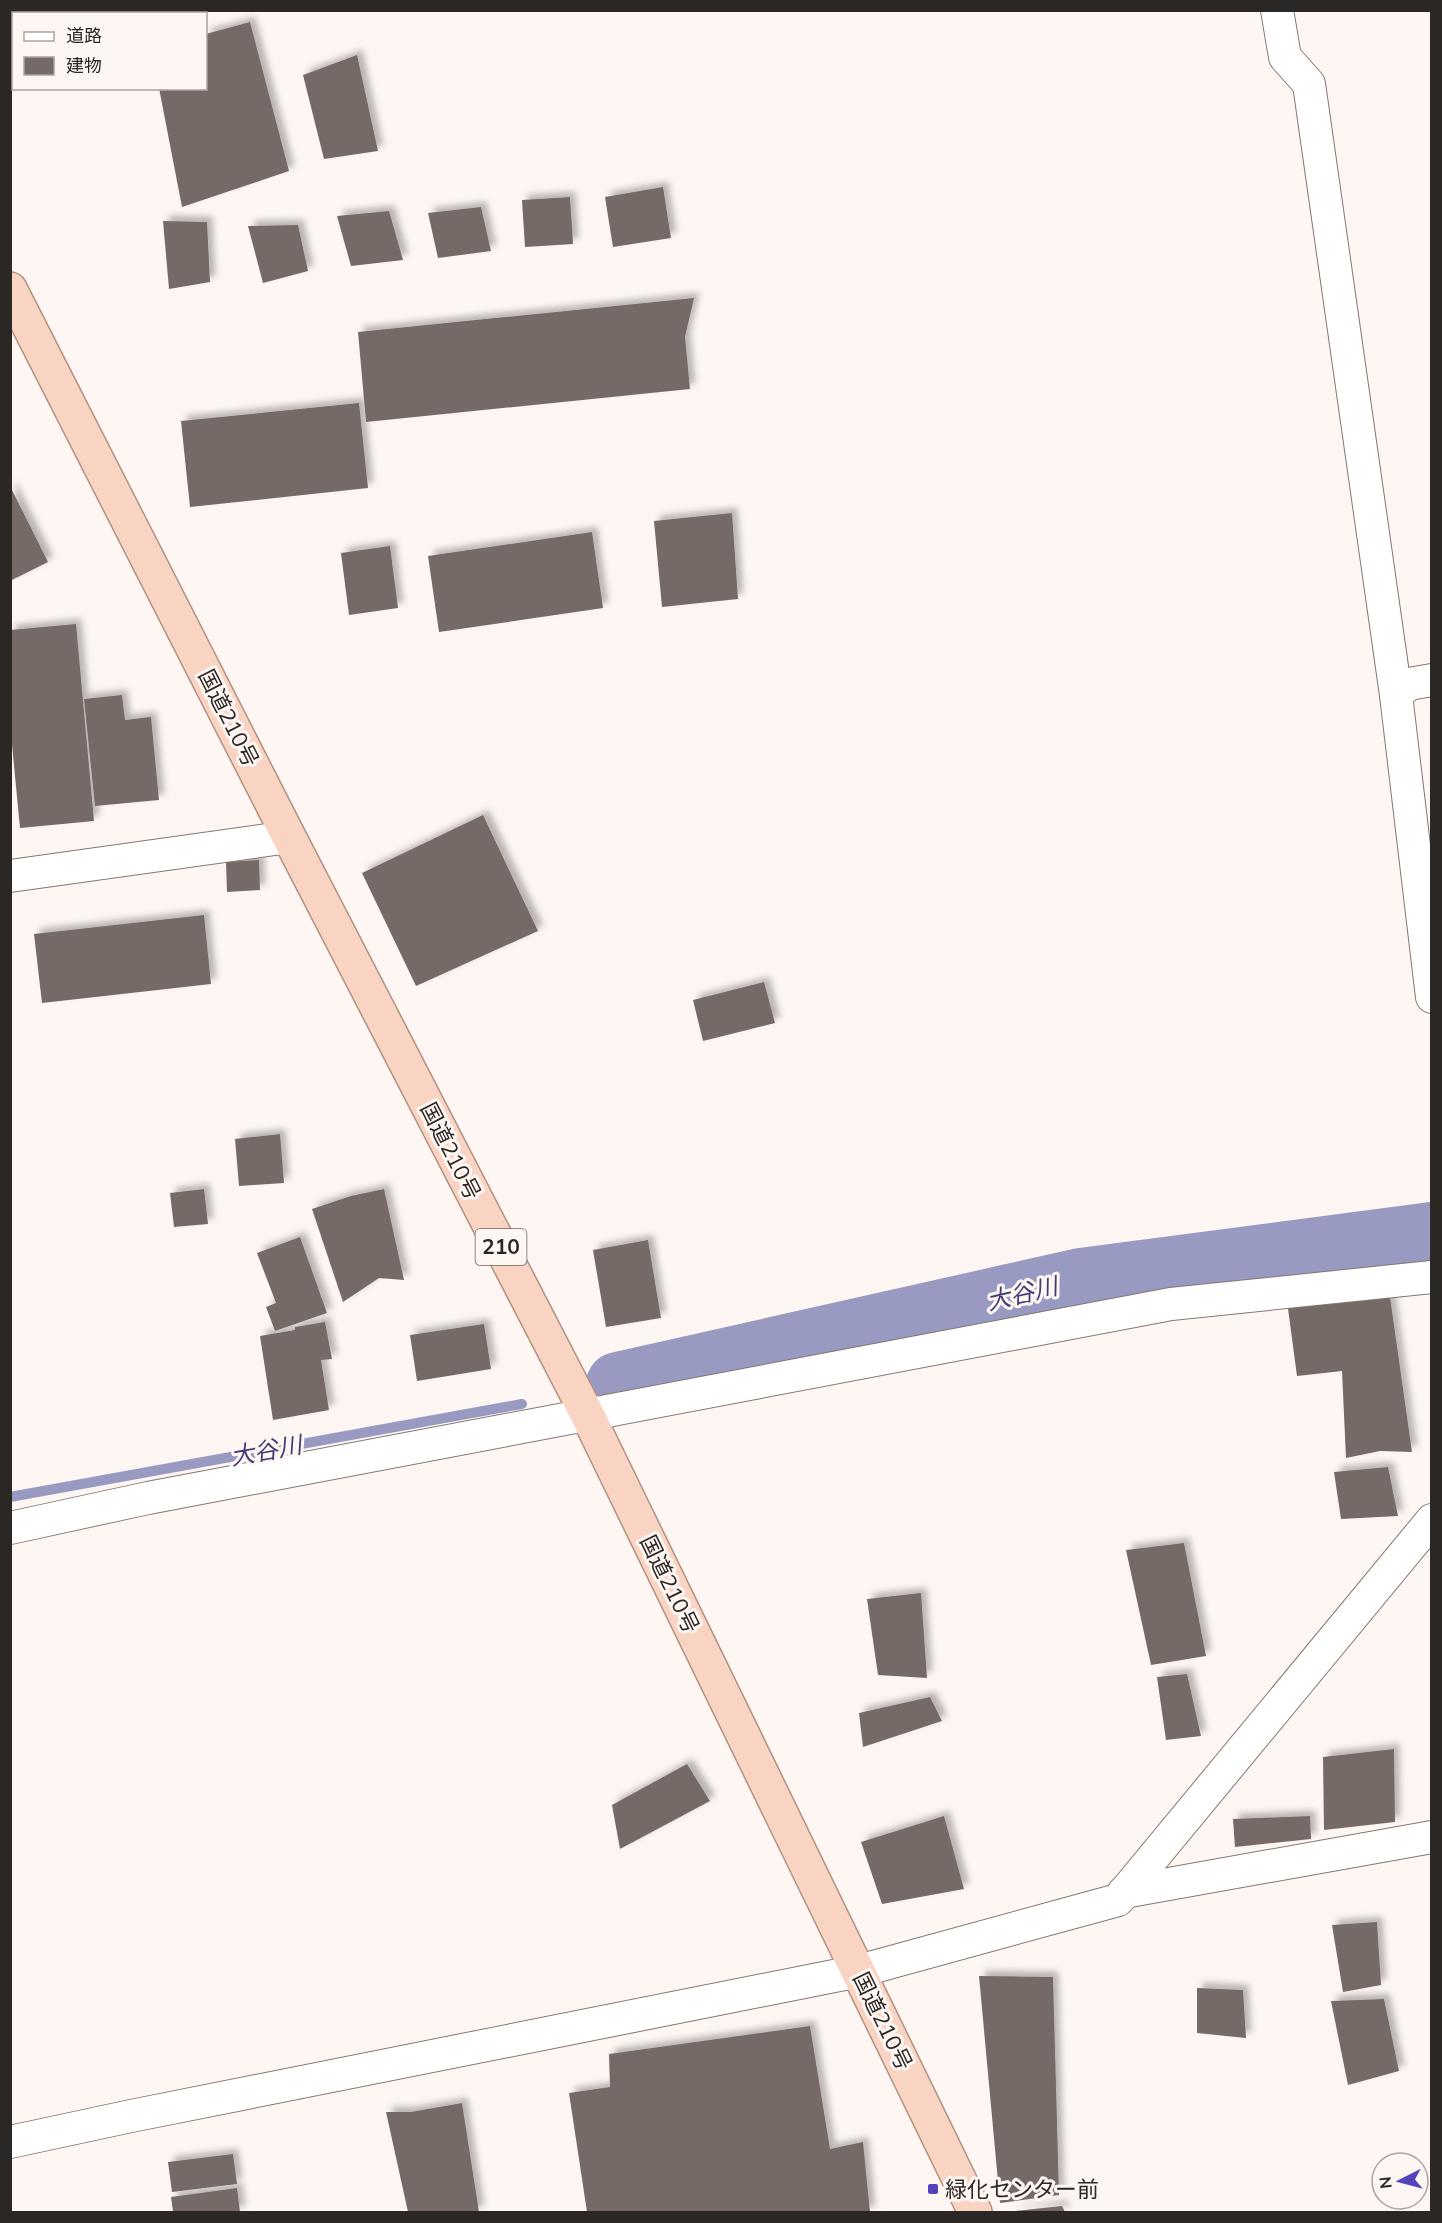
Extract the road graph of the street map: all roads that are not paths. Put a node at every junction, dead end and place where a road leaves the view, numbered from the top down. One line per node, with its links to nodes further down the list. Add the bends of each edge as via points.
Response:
1 (1277, 10): 4 (street, via 1285,57 1309,84)
2 (10, 289): 5 (highway, 国道210号 / 210)
3 (1431, 680): 4 (street, via 1409,684)
4 (1396, 695): 7 (street)
5 (290, 837): 6 (street); 9 (highway, 国道210号 / 210)
6 (10, 876)
7 (1431, 997)
8 (1431, 1277): 9 (street, via 1171,1304)
9 (587, 1414): 11 (street); 14 (highway, 国道210号 / 210)
10 (1431, 1521): 13 (street)
11 (10, 1528)
12 (1431, 1837): 13 (street)
13 (1124, 1892): 14 (street, via 1118,1900)
14 (859, 1971): 15 (street); 16 (highway, 国道210号 / 210)
15 (10, 2142)
16 (975, 2212)

